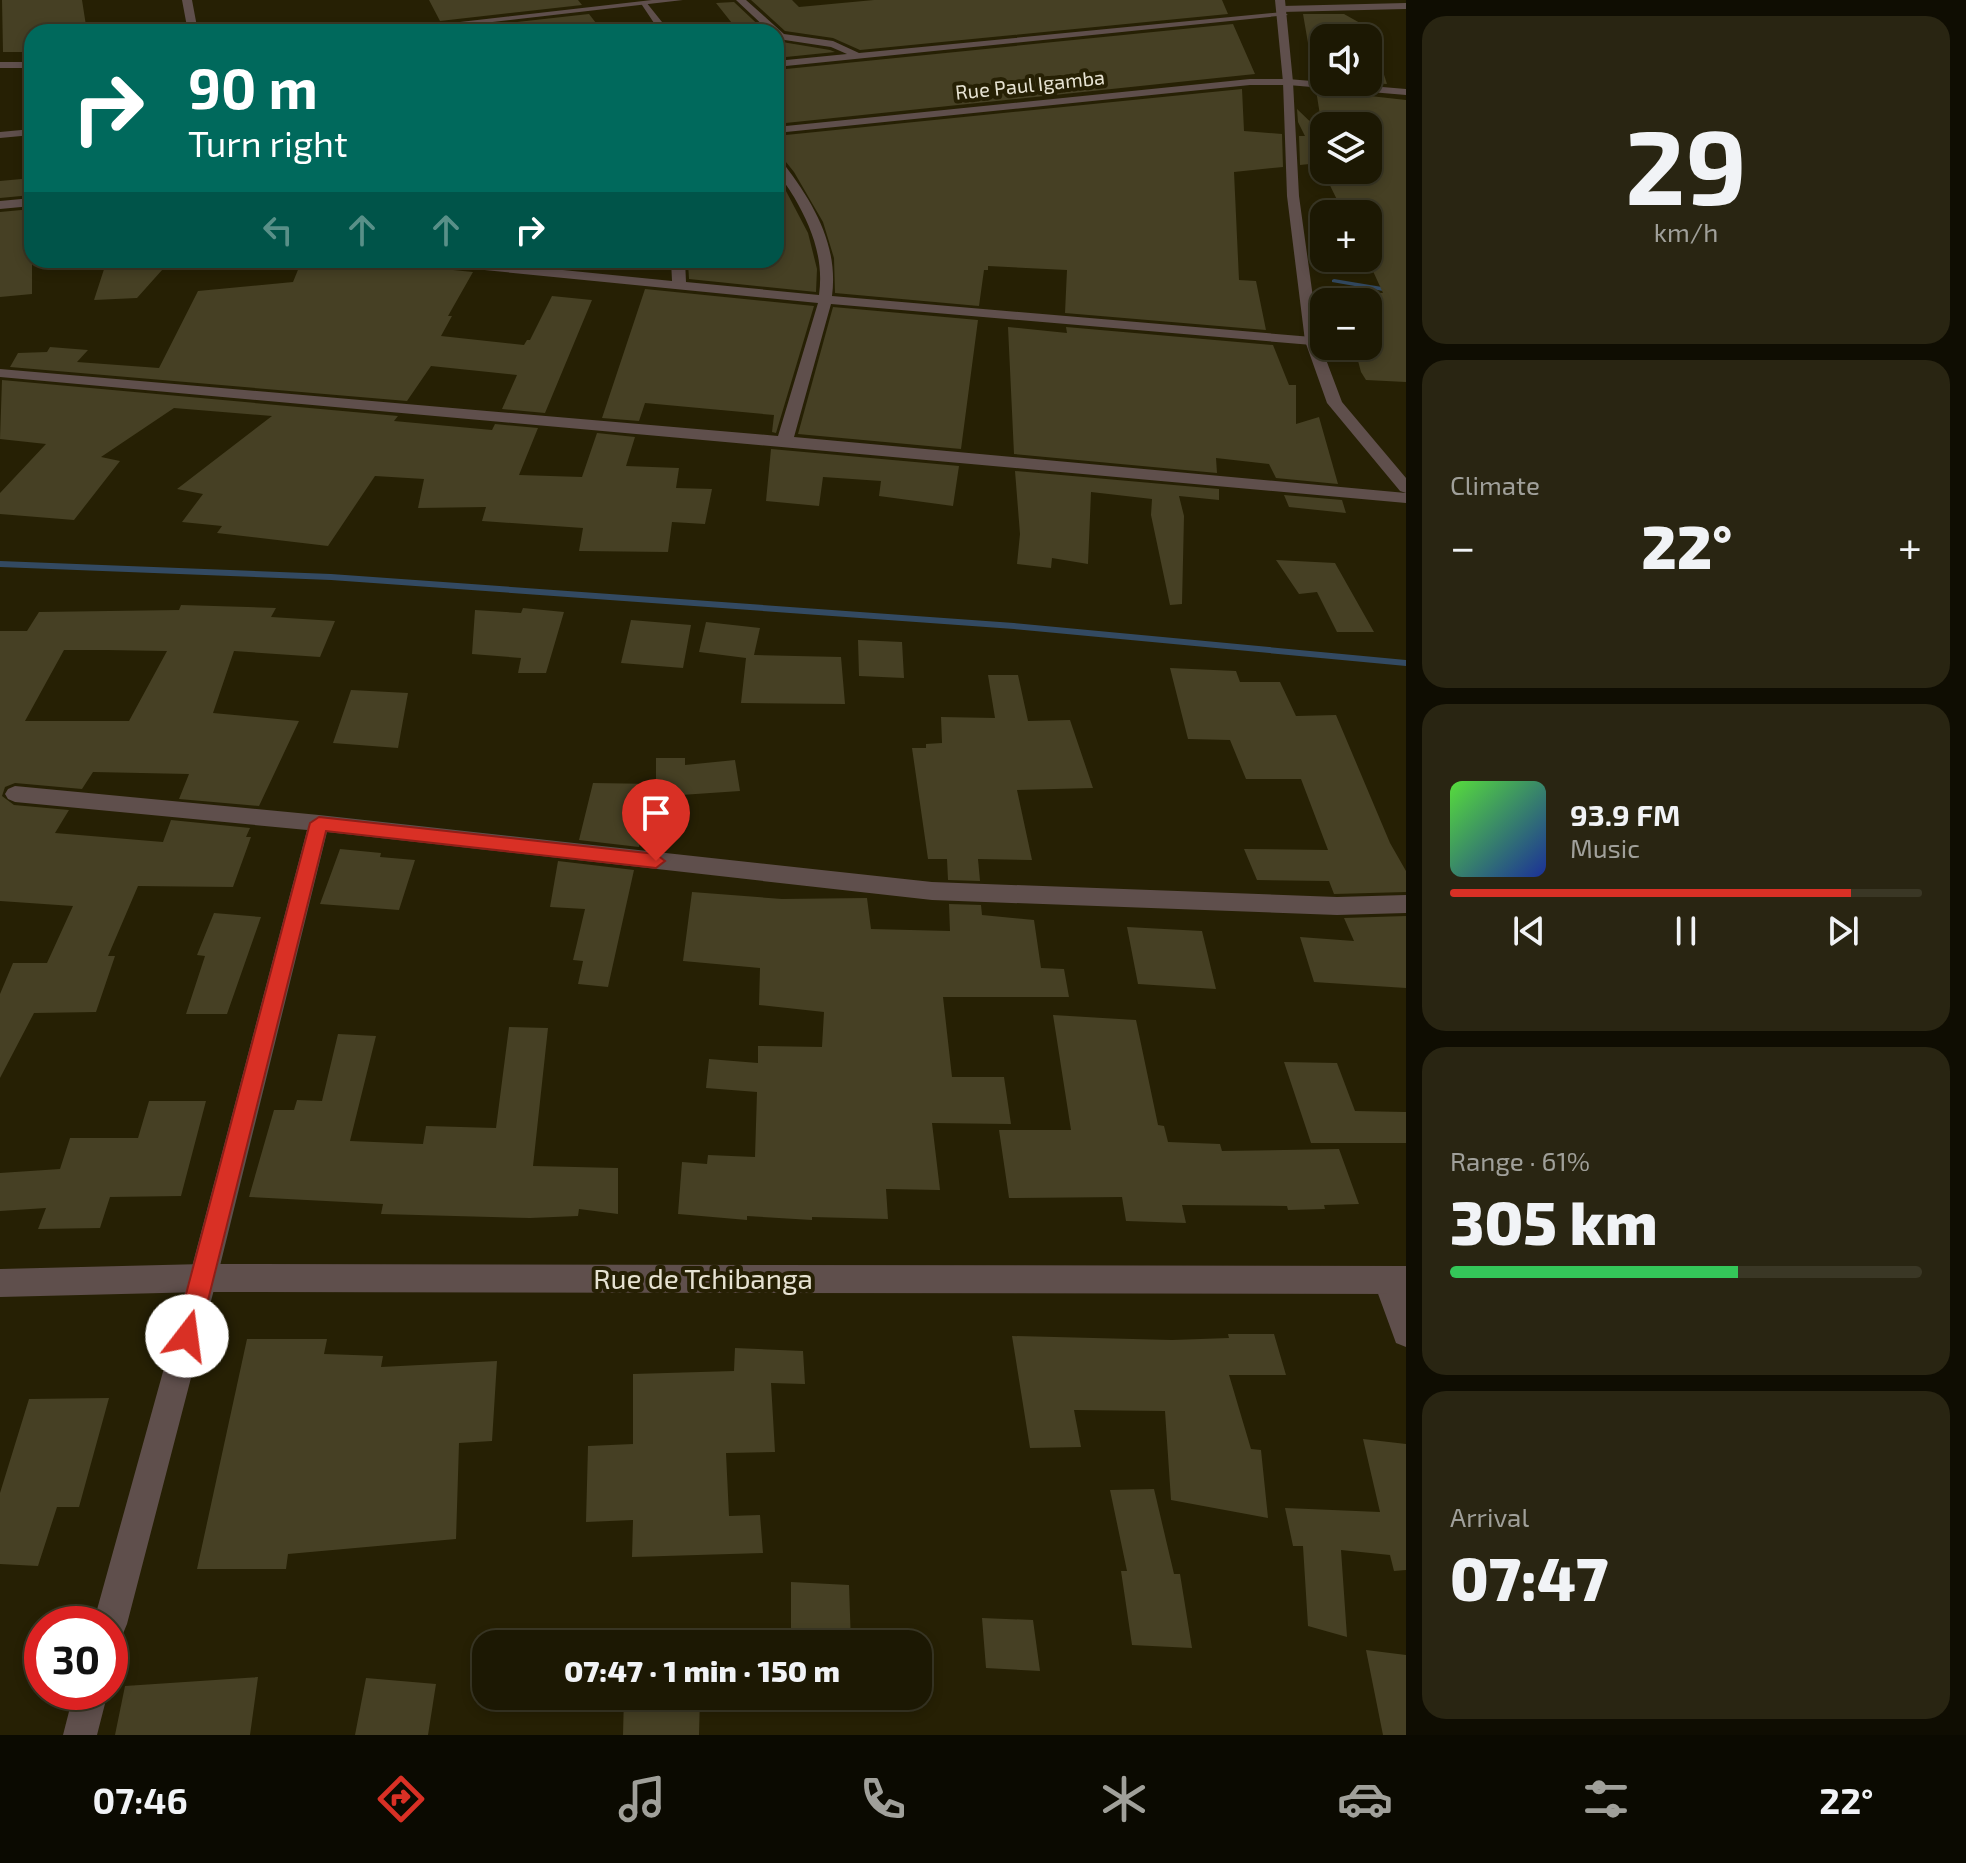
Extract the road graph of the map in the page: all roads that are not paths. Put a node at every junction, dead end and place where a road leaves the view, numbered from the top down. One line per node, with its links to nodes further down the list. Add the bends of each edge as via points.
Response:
1 (187, 0): 7 (street)
2 (678, 0): 4 (street)
3 (741, 0): 10 (street)
4 (643, 4): 8 (street); 9 (street)
5 (1406, 6): 6 (street)
6 (1282, 8): 12 (street); 16 (street)
7 (192, 24)
8 (454, 24)
9 (659, 24)
10 (767, 24)
11 (784, 37): 12 (street, via 833,44)
12 (860, 56): 13 (street)
13 (784, 63)
14 (0, 65): 15 (street)
15 (24, 65)
16 (1288, 82): 17 (street, Rue Paul Igamba); 18 (street, Rue Paul Igamba); 28 (street, via 1293,196)
17 (1406, 92)
18 (784, 129)
19 (24, 133): 20 (street)
20 (0, 135)
21 (784, 174): 27 (street, via 818,231 827,265)
22 (24, 203): 23 (street)
23 (0, 205)
24 (505, 268): 26 (street)
25 (678, 268): 26 (street)
26 (679, 285): 27 (street)
27 (826, 300): 29 (street); 32 (street)
28 (1310, 326)
29 (1310, 341)
30 (1319, 360): 33 (street, via 1335,403)
31 (0, 373): 32 (street)
32 (784, 443): 34 (street)
33 (1406, 488)
34 (1406, 498)
35 (15, 794): 36 (street)
36 (319, 823): 37 (street, via 932,891); 38 (street)
37 (1406, 904)
38 (203, 1278): 39 (street, Rue de Tchibanga); 40 (street, Rue de Tchibanga); 42 (street)
39 (1396, 1280): 41 (street)
40 (0, 1283)
41 (1406, 1333)
42 (115, 1606)
43 (86, 1710): 44 (street)
44 (80, 1735)

